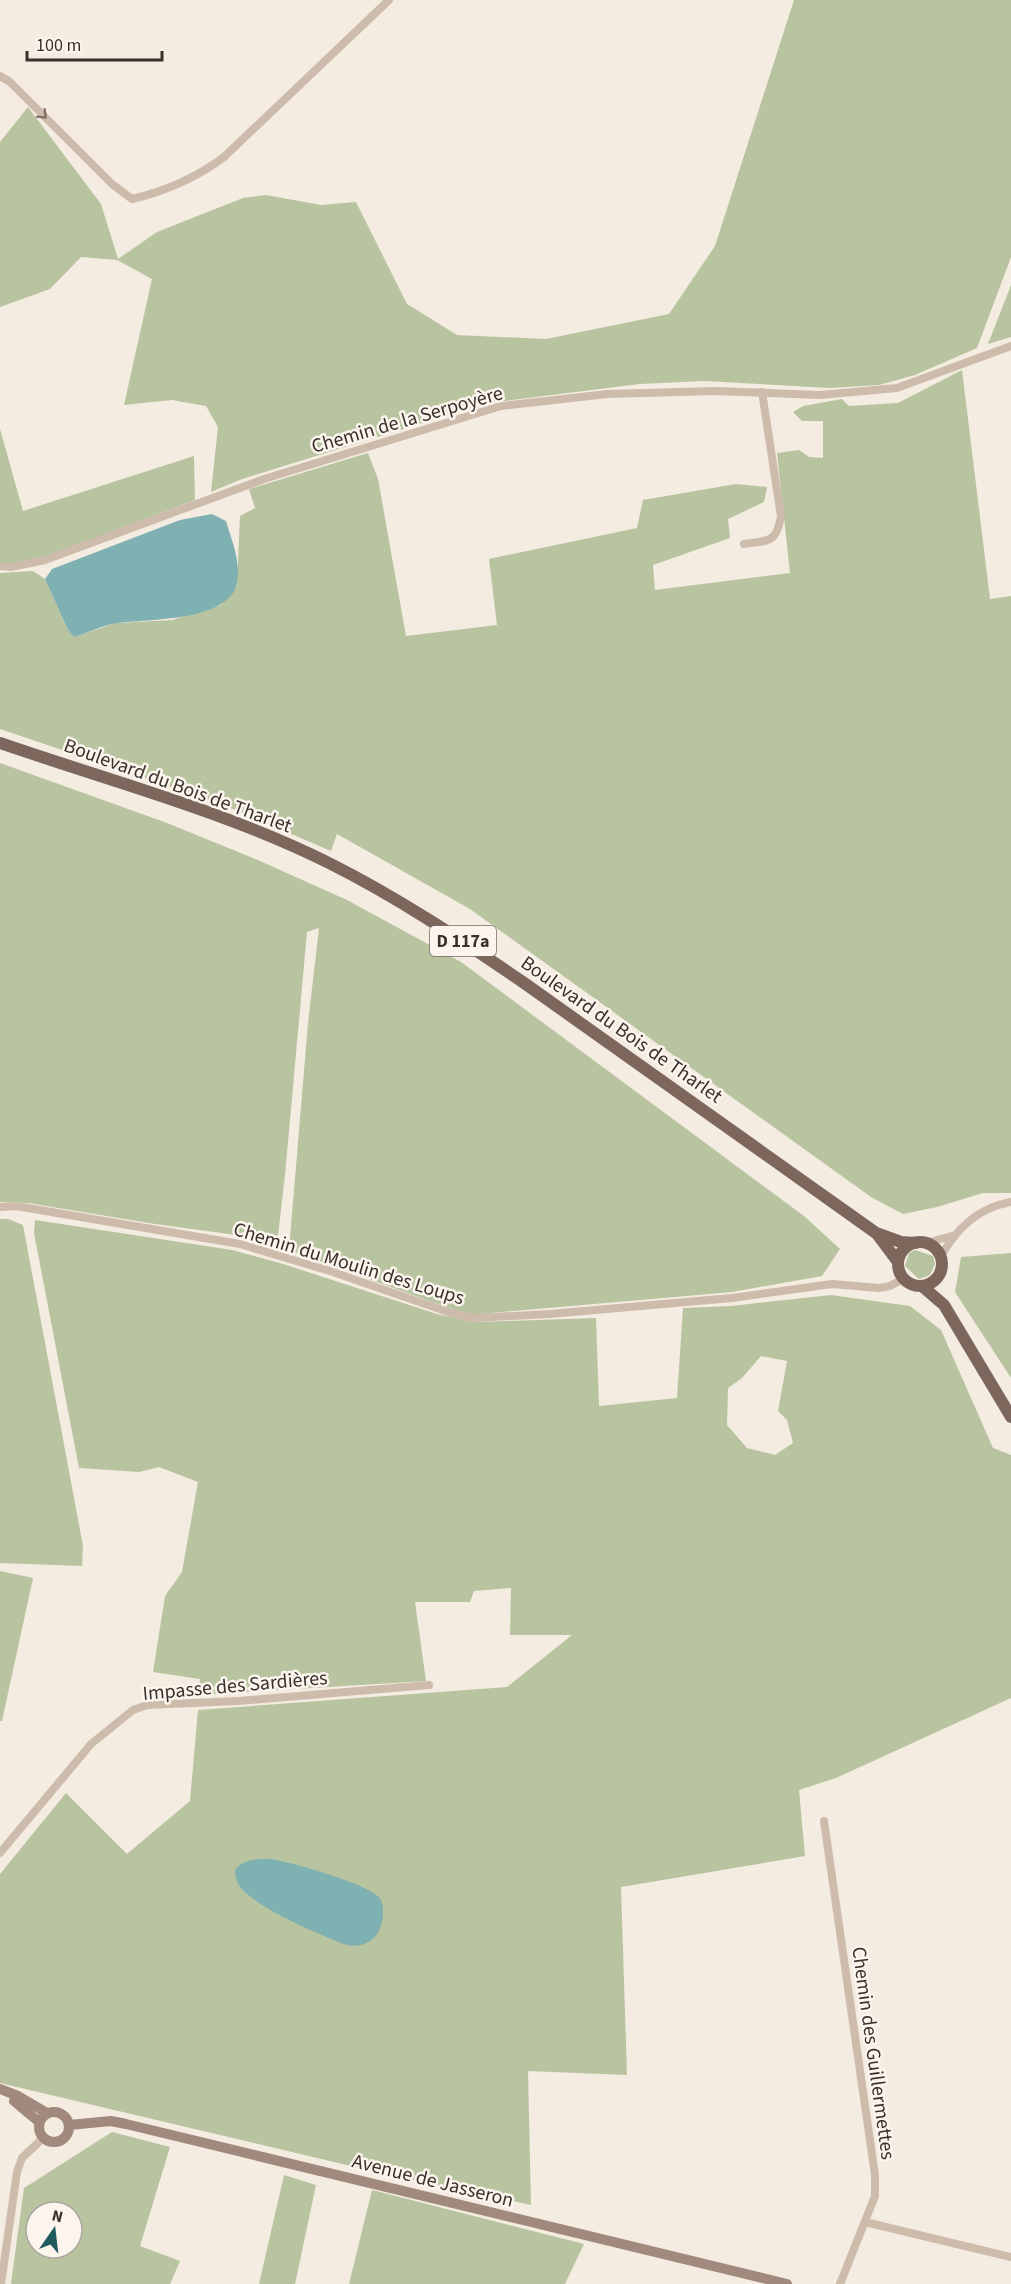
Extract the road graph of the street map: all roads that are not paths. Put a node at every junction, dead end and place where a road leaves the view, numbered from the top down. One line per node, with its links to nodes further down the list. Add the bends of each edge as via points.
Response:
1 (389, 0): 2 (street, one-way to 1, via 132,199 180,184 208,170)
2 (0, 76)
3 (1011, 346): 4 (street, Chemin de la Serpoyère, via 897,388 820,395)
4 (762, 392): 5 (street, via 781,516 777,534 771,540); 6 (street, Chemin de la Serpoyère, via 607,394 501,406 264,478 45,561)
5 (744, 544)
6 (0, 566)
7 (0, 743): 10 (main road, Boulevard du Bois de Tharlet / D 117a, via 238,823 394,898 527,985)
8 (1011, 1202): 11 (street, via 994,1205)
9 (0, 1207): 16 (street, Chemin du Moulin des Loups, via 16,1206 240,1244 473,1318 732,1298 832,1284 879,1288)
10 (876, 1233): 12 (main road, Boulevard du Bois de Tharlet / D 117a, via 901,1242); 14 (main road, Boulevard du Bois de Tharlet / D 117a)
11 (952, 1236): 12 (street); 13 (street)
12 (921, 1243): 13 (main road, via 932,1245); 14 (main road, via 906,1247)
13 (941, 1256): 15 (main road)
14 (898, 1262): 16 (main road)
15 (939, 1276): 17 (main road); 18 (main road)
16 (903, 1279): 17 (main road)
17 (922, 1286): 18 (main road)
18 (944, 1305): 19 (main road)
19 (1011, 1417)
20 (429, 1685): 22 (street, Impasse des Sardières, via 147,1705 133,1710 91,1744)
21 (824, 1821): 28 (street, Chemin des Guillermettes, via 875,2175 875,2196)
22 (0, 1854)
23 (0, 2089): 25 (main road, via 18,2096)
24 (0, 2093): 25 (main road)
25 (43, 2118): 26 (main road, via 57,2112); 27 (main road, via 39,2128)
26 (69, 2125): 27 (main road, via 67,2135 58,2142); 31 (main road, Avenue de Jasseron, via 111,2121 126,2124)
27 (43, 2138): 30 (street, via 22,2158 17,2172)
28 (865, 2222): 29 (street); 32 (street, Chemin des Guillermettes)
29 (1011, 2257)
30 (1, 2284)
31 (787, 2284)
32 (840, 2284)

